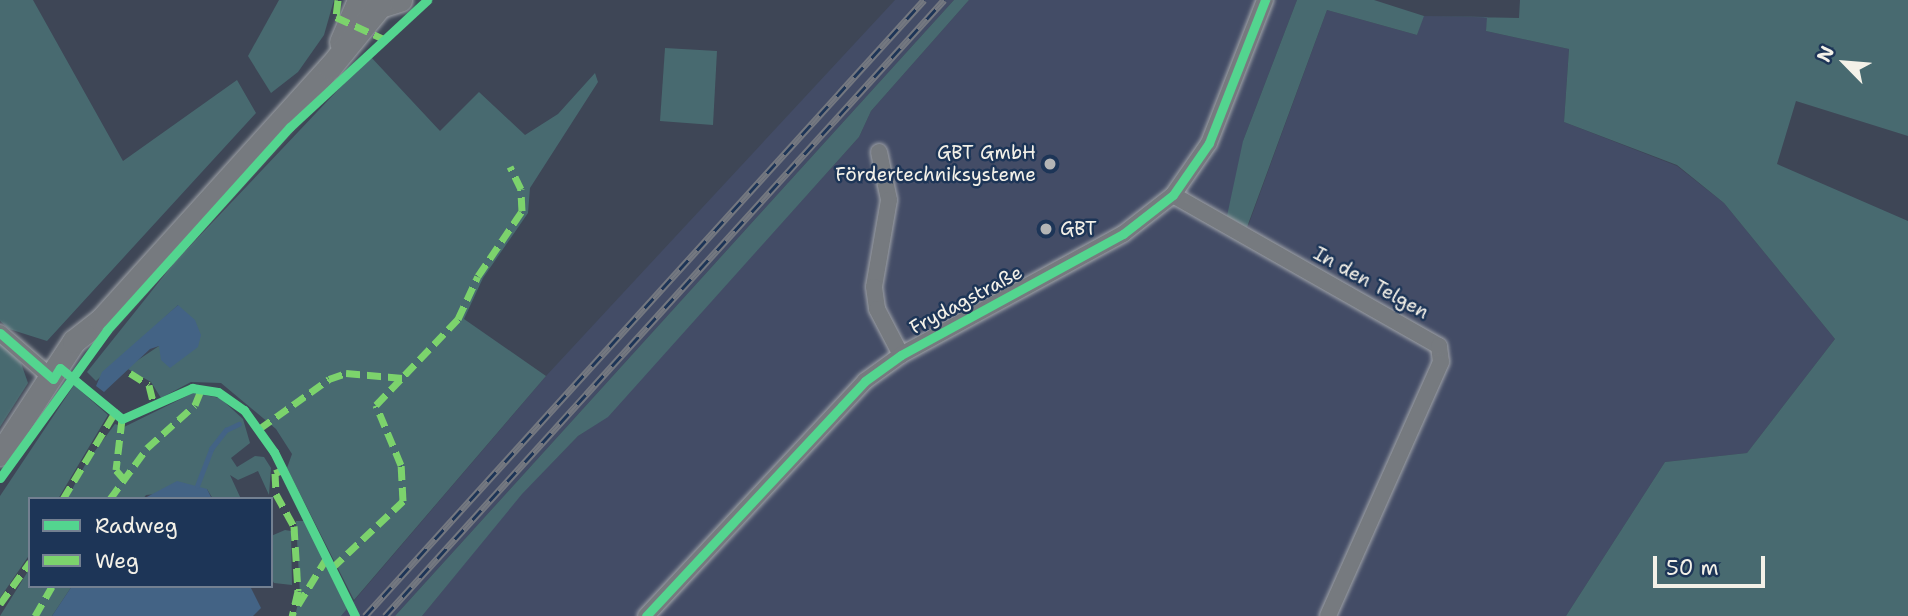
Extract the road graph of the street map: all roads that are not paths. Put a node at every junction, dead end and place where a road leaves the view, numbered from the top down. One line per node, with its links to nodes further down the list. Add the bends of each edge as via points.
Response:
1 (1265, 0): 4 (street, Frydagstraße, via 1209,142)
2 (376, 1): 7 (street, via 330,67 101,320 78,355)
3 (880, 152): 6 (street, via 888,200 874,287 877,309)
4 (1173, 195): 6 (street, Frydagstraße, via 1123,234); 10 (street, In den Telgen, via 1439,346 1441,362)
5 (0, 333): 7 (street)
6 (901, 355): 9 (street, Frydagstraße, via 835,409)
7 (57, 373): 8 (street)
8 (0, 454)
9 (646, 616)
10 (1328, 616)

